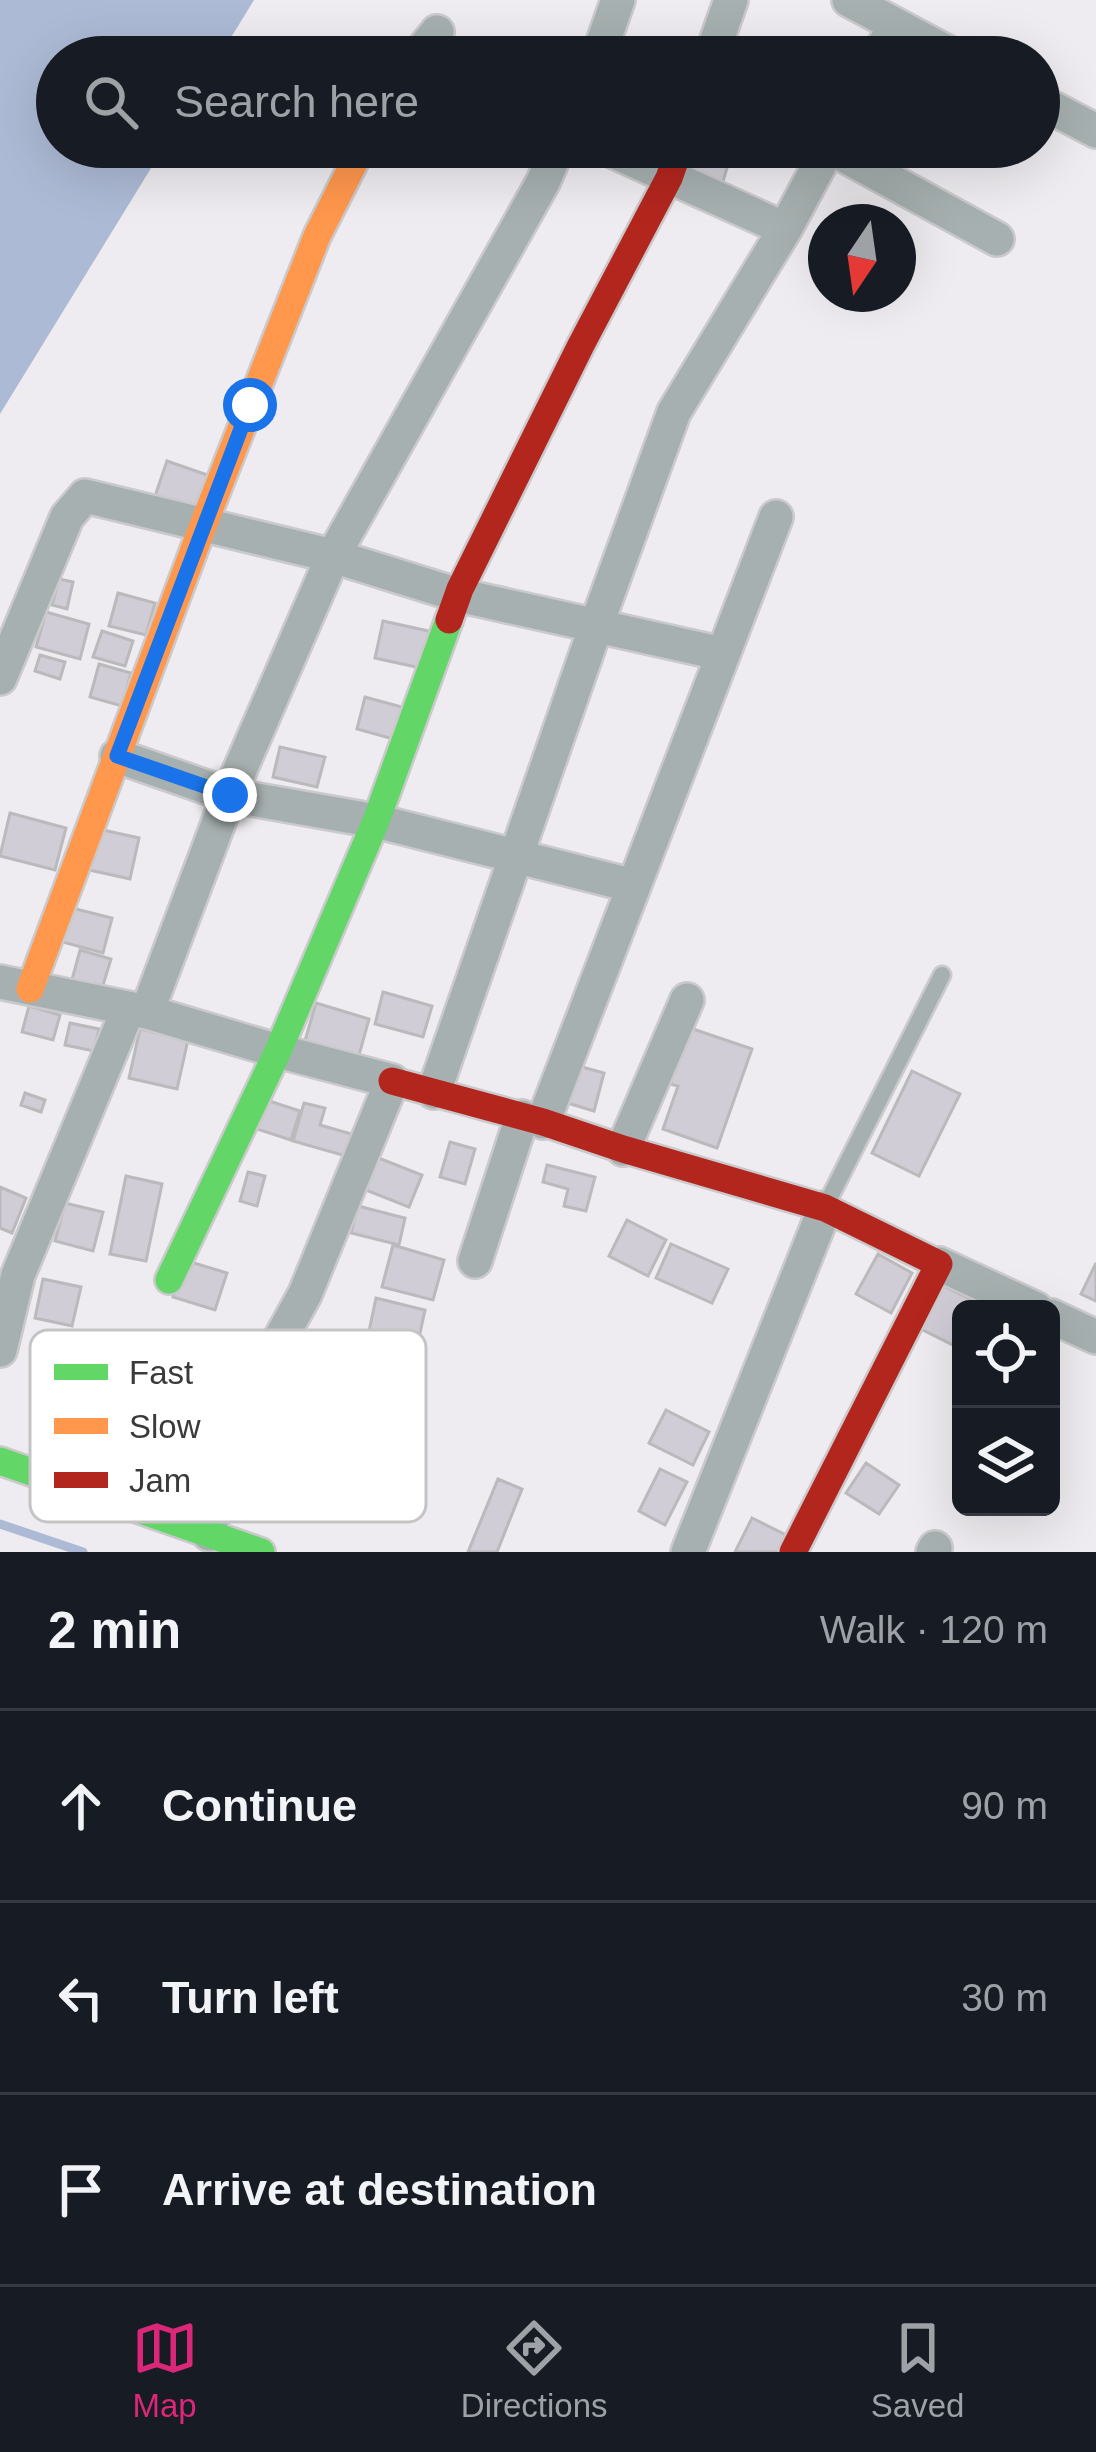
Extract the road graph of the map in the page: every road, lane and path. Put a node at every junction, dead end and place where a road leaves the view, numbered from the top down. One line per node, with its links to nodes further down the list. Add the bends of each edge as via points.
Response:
1 (618, 0): 5 (street)
2 (731, 0): 6 (street)
3 (848, 0): 4 (street)
4 (895, 25): 7 (street); 8 (street)
5 (605, 36)
6 (718, 36)
7 (889, 36)
8 (916, 36)
9 (1060, 112): 10 (street)
10 (1096, 131)
11 (351, 168): 20 (street)
12 (549, 168): 21 (street)
13 (671, 168): 22 (street)
14 (684, 168): 17 (street)
15 (818, 168): 17 (street)
16 (867, 168): 18 (street)
17 (785, 229): 23 (street, via 674,412)
18 (997, 239)
19 (776, 518): 24 (street)
20 (204, 523): 21 (street); 25 (street, via 85,496 67,517); 26 (street)
21 (333, 556): 22 (street); 27 (street)
22 (458, 595): 23 (street); 28 (street)
23 (596, 626): 24 (street); 29 (street)
24 (723, 654): 30 (street)
25 (0, 678)
26 (117, 756): 27 (street); 32 (street)
27 (230, 795): 28 (street); 34 (street)
28 (376, 820): 29 (street); 35 (street)
29 (517, 856): 30 (street); 37 (street)
30 (634, 886): 38 (street)
31 (942, 975): 40 (lane)
32 (15, 985): 34 (street)
33 (687, 1000): 39 (street)
34 (138, 1011): 35 (street); 48 (street, via 18,1275)
35 (278, 1051): 36 (street); 43 (street)
36 (392, 1081): 37 (street); 46 (street)
37 (434, 1093): 38 (street)
38 (532, 1119): 39 (street); 41 (street)
39 (623, 1149): 40 (street)
40 (825, 1208): 42 (street); 55 (street)
41 (475, 1261)
42 (939, 1264): 44 (street); 56 (street)
43 (169, 1280)
44 (1017, 1300)
45 (1060, 1320): 47 (street)
46 (285, 1330)
47 (1096, 1337)
48 (0, 1350)
49 (0, 1461): 50 (street)
50 (30, 1473)
51 (150, 1522): 53 (street)
52 (211, 1522): 53 (street)
53 (209, 1534): 54 (street)
54 (261, 1552)
55 (688, 1552)
56 (793, 1552)

